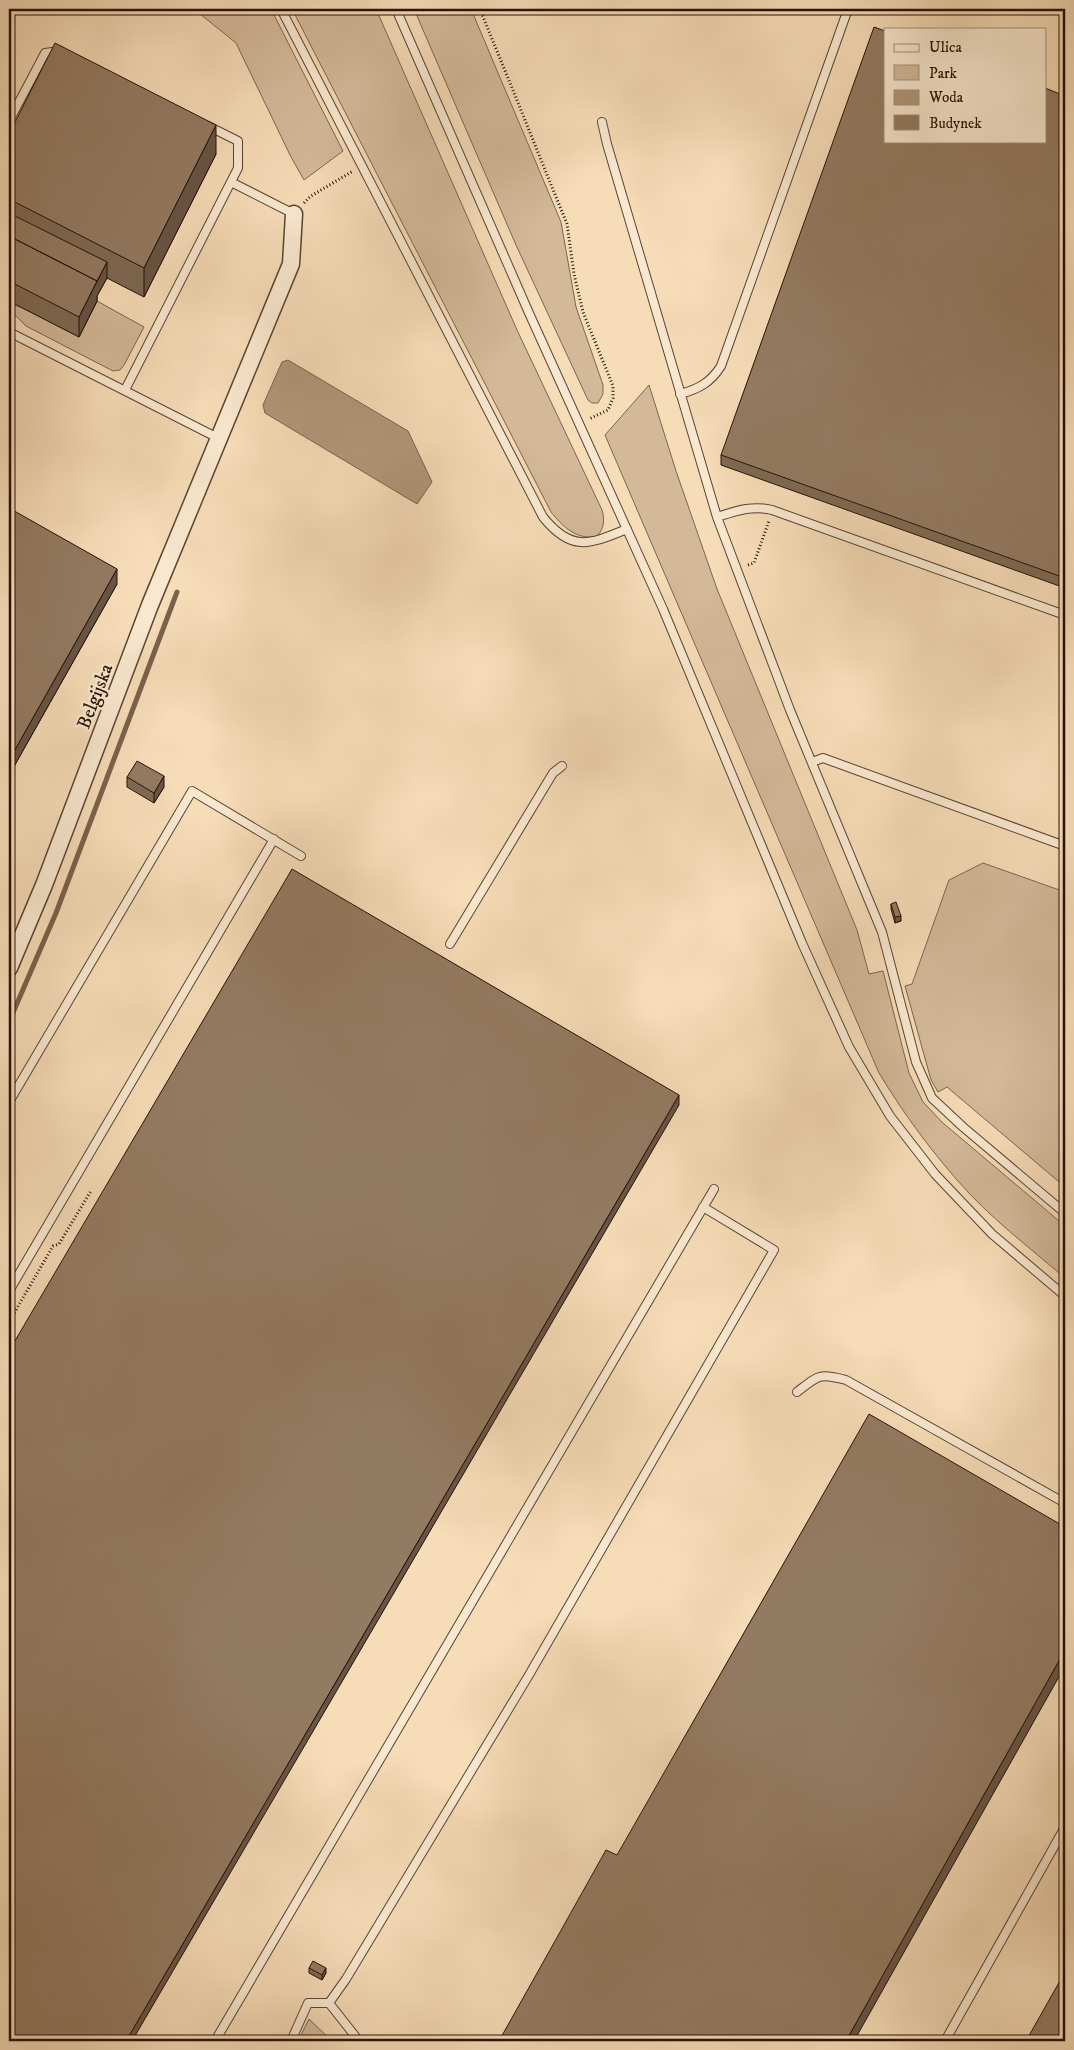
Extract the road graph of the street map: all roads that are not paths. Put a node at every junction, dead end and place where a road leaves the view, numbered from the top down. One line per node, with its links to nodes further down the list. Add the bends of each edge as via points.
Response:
1 (281, 9): 17 (lane, via 543,517 553,530 581,543)
2 (396, 9): 17 (lane)
3 (848, 9): 14 (lane, via 721,366 706,383)
4 (1060, 9): 5 (lane)
5 (1065, 11)
6 (65, 50): 7 (lane, via 45,53)
7 (9, 121)
8 (602, 122): 14 (lane)
9 (204, 123): 10 (lane, via 238,141 238,168)
10 (232, 182): 11 (lane); 13 (lane)
11 (294, 214): 15 (street, Belgijska, via 291,264)
12 (9, 332): 13 (lane)
13 (125, 390): 15 (lane)
14 (680, 394): 16 (lane)
15 (218, 438): 25 (street, Belgijska)
16 (717, 517): 18 (lane, via 748,508 772,510); 19 (lane)
17 (628, 529): 31 (lane, via 849,1047 890,1116 935,1174 992,1234)
18 (1065, 615)
19 (812, 762): 22 (lane, via 823,758); 29 (lane, via 882,932 916,1062 932,1098)
20 (562, 766): 24 (lane, via 553,772)
21 (274, 839): 23 (lane); 26 (lane, via 192,791); 30 (lane)
22 (1065, 846)
23 (301, 856)
24 (450, 944)
25 (9, 968)
26 (9, 1102)
27 (714, 1189): 28 (lane)
28 (703, 1207): 35 (lane, via 774,1250 529,1675); 36 (lane)
29 (1065, 1213)
30 (9, 1291)
31 (1065, 1296)
32 (796, 1392): 33 (lane, via 813,1379 826,1375 846,1380)
33 (1065, 1503)
34 (1065, 1828): 39 (lane)
35 (329, 2003): 37 (lane, via 308,2002); 38 (lane)
36 (215, 2041)
37 (291, 2041)
38 (359, 2041)
39 (945, 2041)

